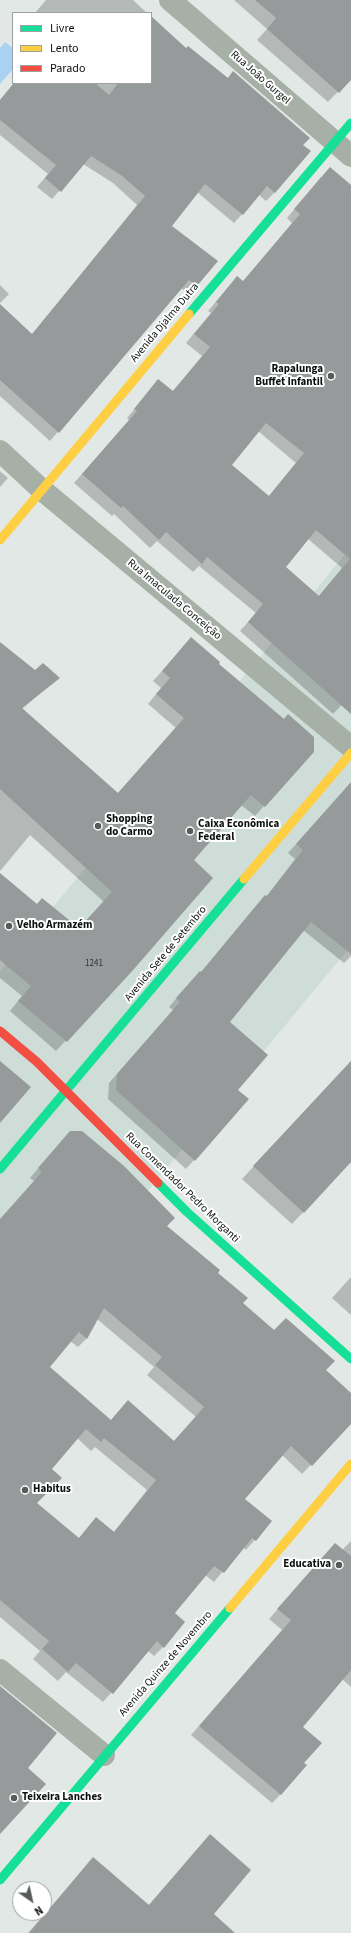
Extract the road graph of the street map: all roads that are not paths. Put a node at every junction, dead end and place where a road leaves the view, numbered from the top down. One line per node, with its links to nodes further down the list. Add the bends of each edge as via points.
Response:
1 (170, 0): 3 (street, Rua João Gurgel)
2 (351, 123): 3 (street, Avenida Djalma Dutra)
3 (334, 142): 4 (street, Rua João Gurgel); 6 (street, Avenida Djalma Dutra)
4 (351, 156)
5 (0, 451): 6 (street, Rua Imaculada Conceição)
6 (41, 489): 7 (street, Avenida Djalma Dutra); 8 (street, Rua Imaculada Conceição)
7 (0, 540)
8 (351, 747)
9 (351, 753): 11 (street, Avenida Sete de Setembro)
10 (0, 1031): 11 (street, Rua Comendador Pedro Morganti)
11 (66, 1091): 12 (street, Avenida Sete de Setembro); 13 (street, Rua Comendador Pedro Morganti, via 187,1212)
12 (0, 1170)
13 (351, 1359)
14 (351, 1464): 16 (street, Avenida Quinze de Novembro)
15 (0, 1670): 16 (street)
16 (104, 1755): 17 (street, Avenida Quinze de Novembro)
17 (0, 1880)

